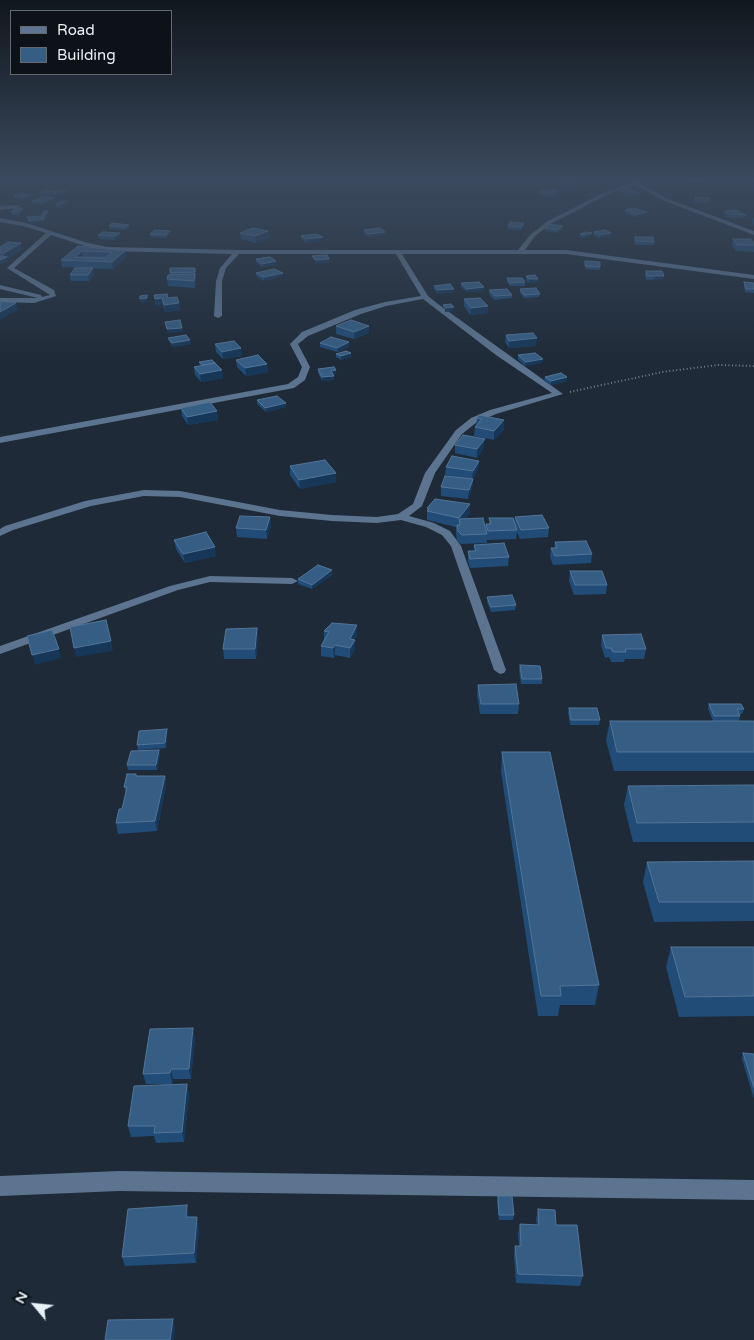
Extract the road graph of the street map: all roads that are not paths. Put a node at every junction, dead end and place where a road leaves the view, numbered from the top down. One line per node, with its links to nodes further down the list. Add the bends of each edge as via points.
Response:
1 (39, 243): 8 (street)
2 (80, 243): 6 (street, via 108,249)
3 (528, 243): 5 (street)
4 (397, 251): 5 (street); 6 (street); 11 (street)
5 (522, 251): 9 (street, via 602,256)
6 (237, 252): 14 (street, via 223,268 219,282)
7 (0, 267): 8 (street)
8 (10, 268): 12 (street, via 52,291 54,295)
9 (754, 277)
10 (0, 287): 12 (street)
11 (425, 297): 15 (street, via 358,312 305,334 294,344 306,367 302,378 291,386); 16 (street, via 560,394 474,420 459,432 430,473 417,506)
12 (49, 299): 13 (street)
13 (0, 300)
14 (218, 316)
15 (0, 440)
16 (402, 517): 17 (street, via 377,520 332,518 280,513 180,494 144,493 89,503); 20 (street, via 446,533 456,546)
17 (0, 533)
18 (292, 581): 19 (street, via 210,579 192,583)
19 (0, 650)
20 (500, 670)
21 (0, 1186): 22 (street, via 119,1181)
22 (754, 1190)

